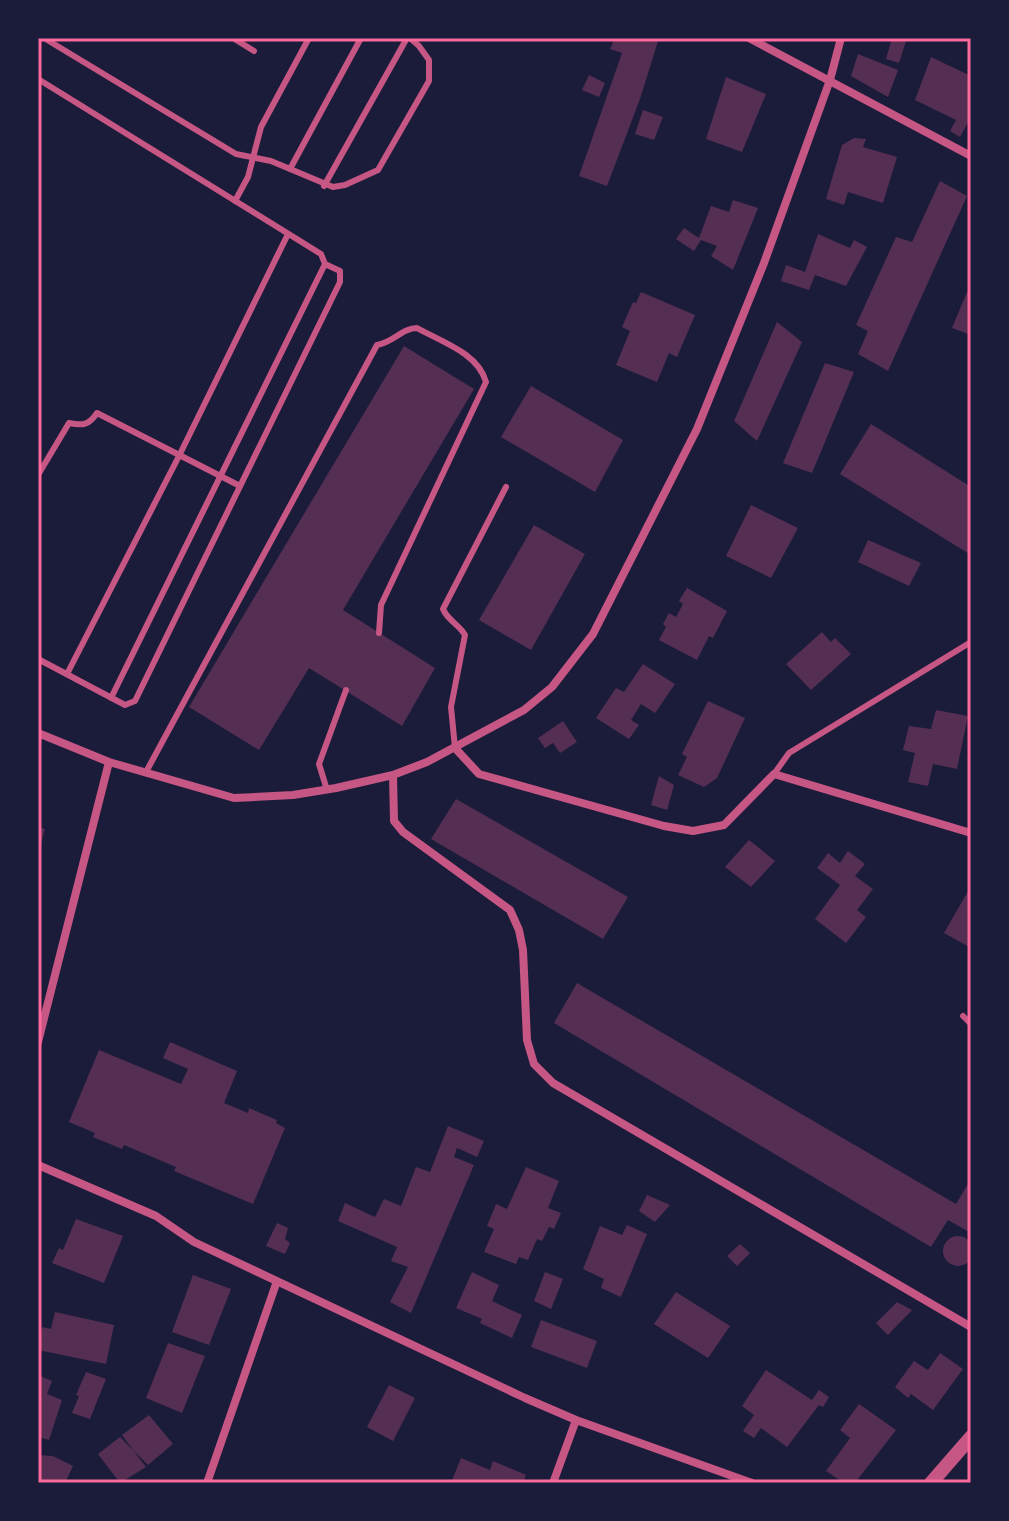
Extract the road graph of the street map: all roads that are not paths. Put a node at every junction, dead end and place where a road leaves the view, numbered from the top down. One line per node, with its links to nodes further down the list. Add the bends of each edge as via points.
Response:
1 (44, 38): 12 (lane, via 236,154)
2 (233, 38): 8 (lane)
3 (309, 38): 12 (lane, via 261,127)
4 (361, 38): 13 (lane)
5 (409, 38): 14 (lane); 14 (lane, via 429,60 429,81 383,163 345,185)
6 (749, 38): 10 (street)
7 (841, 38): 10 (street)
8 (254, 51)
9 (38, 79): 15 (lane)
10 (830, 80): 11 (street); 30 (street, via 697,429 593,634 552,687 524,710)
11 (971, 156)
12 (254, 159): 13 (lane); 15 (lane)
13 (290, 169): 14 (lane)
14 (324, 186)
15 (235, 201): 16 (lane)
16 (288, 234): 17 (lane, via 321,254); 18 (lane)
17 (325, 264): 20 (lane); 21 (lane, via 340,271 340,282)
18 (179, 456): 19 (lane, via 97,413 91,423 69,423); 20 (lane); 26 (lane)
19 (38, 475)
20 (221, 476): 21 (lane); 28 (lane)
21 (240, 486): 28 (lane, via 135,701 125,705)
22 (506, 487): 30 (lane, via 443,609 465,635 451,707)
23 (379, 633): 32 (lane, via 381,605 486,382 474,360 417,328 377,345)
24 (971, 642): 33 (lane, via 789,753)
25 (38, 659): 26 (lane)
26 (67, 674): 28 (lane)
27 (346, 690): 35 (lane, via 319,764)
28 (111, 698)
29 (38, 733): 31 (street)
30 (455, 748): 33 (street, via 479,774 693,831 724,825); 34 (street)
31 (109, 762): 32 (street); 39 (street)
32 (146, 772): 35 (street, via 234,798)
33 (774, 774): 36 (street)
34 (393, 775): 35 (street); 42 (street, via 394,821 403,832 510,910 523,950 527,1040 534,1064 553,1083)
35 (327, 790)
36 (971, 833)
37 (963, 1016): 38 (lane)
38 (971, 1024)
39 (38, 1042)
40 (38, 1165): 41 (street, via 156,1216 194,1242)
41 (277, 1281): 43 (street); 45 (street)
42 (971, 1327)
43 (576, 1420): 46 (street); 47 (street)
44 (971, 1437): 48 (street)
45 (207, 1483)
46 (553, 1483)
47 (752, 1483)
48 (931, 1483)

